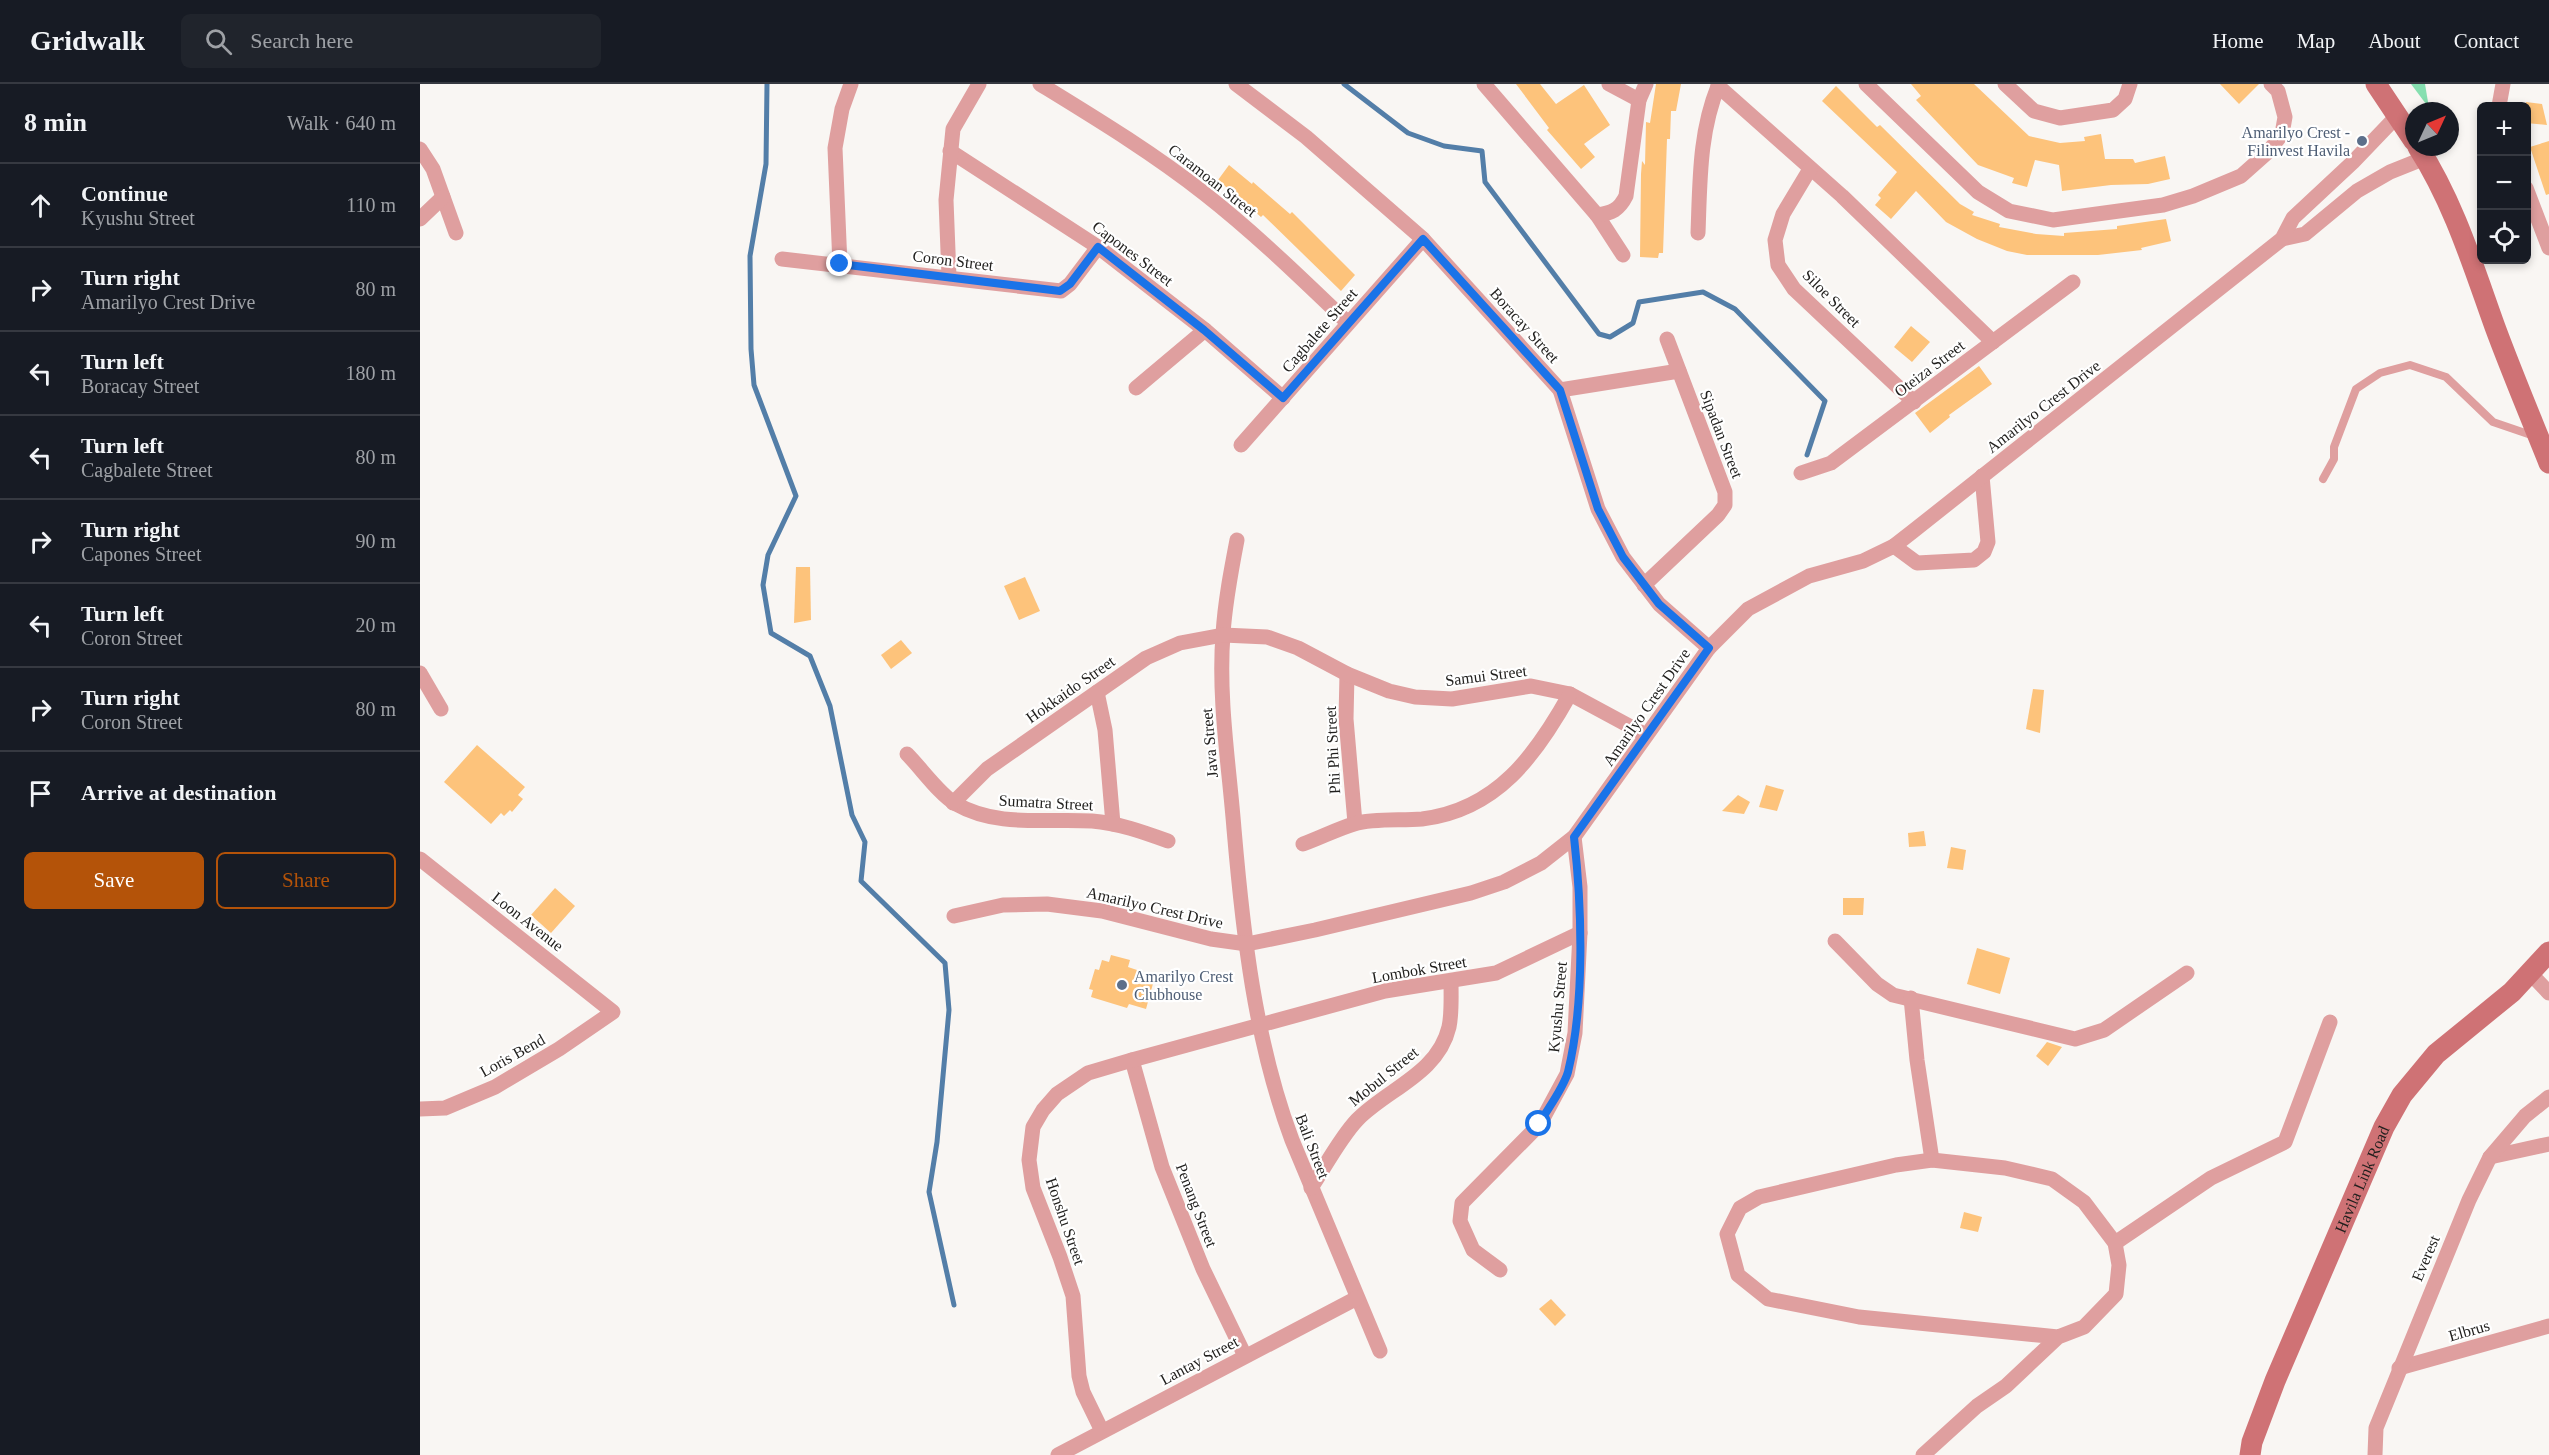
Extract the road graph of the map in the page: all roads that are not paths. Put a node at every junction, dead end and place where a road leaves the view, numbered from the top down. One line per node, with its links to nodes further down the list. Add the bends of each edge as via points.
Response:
1 (851, 84): 36 (street, via 835,148)
2 (979, 84): 20 (street, via 953,129)
3 (1040, 84): 39 (street, Caramoan Street, via 1131,139 1204,193)
4 (1236, 84): 30 (street, Boracay Street, via 1306,137)
5 (1484, 84): 26 (street)
6 (1609, 84): 15 (street)
7 (1646, 84): 15 (street)
8 (1866, 84): 11 (street, via 1978,192 2008,211 2053,220 2163,205 2241,176 2282,134 2285,117 2278,91)
9 (2005, 84): 10 (street, via 2034,111 2060,118 2113,110 2125,99)
10 (2130, 84)
11 (2271, 84)
12 (2376, 84): 17 (street)
13 (2503, 84): 16 (street)
14 (1719, 85): 23 (street); 29 (street, via 1706,123)
15 (1639, 100): 26 (street, via 1626,196 1620,208)
16 (2500, 102)
17 (2398, 115): 18 (street); 31 (street, Amarilyo Crest Drive, via 2293,218)
18 (2405, 126)
19 (420, 149): 24 (street, via 433,169)
20 (950, 151): 32 (street, Capones Street); 37 (street, via 946,200)
21 (2409, 156): 31 (street, Amarilyo Crest Drive, via 2357,191 2305,234)
22 (2423, 156): 48 (street, via 2448,202)
23 (1810, 169): 42 (street); 47 (street, Siloe Street, via 1784,214 1775,240 1778,265 1794,289)
24 (443, 197): 27 (street); 28 (street)
25 (2531, 201): 33 (street)
26 (1597, 215): 34 (street)
27 (420, 219)
28 (456, 233)
29 (1698, 233)
30 (1423, 239): 39 (street, Cagbalete Street); 45 (street, Boracay Street)
31 (2282, 239): 52 (street, Amarilyo Crest Drive)
32 (1098, 247): 37 (street, Coron Street, via 1060,291); 40 (street, Capones Street)
33 (2549, 248)
34 (1623, 255)
35 (782, 260): 36 (street, Coron Street)
36 (840, 264): 37 (street, Coron Street)
37 (949, 277)
38 (2073, 282): 42 (street, Oteiza Street)
39 (1348, 323): 46 (street, Cagbalete Street)
40 (1204, 330): 44 (street); 46 (street, Capones Street)
41 (1667, 339): 43 (street, Sipadan Street)
42 (1993, 342): 47 (street, Oteiza Street)
43 (1678, 371): 45 (street); 56 (street, Sipadan Street, via 1725,492 1725,505)
44 (1136, 387)
45 (1560, 390): 56 (street, Boracay Street, via 1598,509 1623,557)
46 (1283, 398): 49 (street, Cagbalete Street)
47 (1914, 402): 51 (street, Oteiza Street, via 1831,464)
48 (2538, 437): 50 (street); 53 (lane, via 2493,422 2446,377 2410,365 2380,373 2356,390 2334,447 2334,459)
49 (1241, 445)
50 (2549, 463)
51 (1801, 473)
52 (1982, 476): 55 (street, Amarilyo Crest Drive); 55 (street, via 1988,542 1974,560 1917,563)
53 (2323, 479)
54 (1237, 540): 57 (street, Java Street)
55 (1894, 546): 58 (street, Amarilyo Crest Drive, via 1781,589 1748,609)
56 (1644, 585): 58 (street, Boracay Street, via 1659,604)
57 (1223, 636): 60 (street, Samui Street, via 1267,637 1298,648); 61 (street, Hokkaido Street, via 1180,643 1154,654); 76 (street, Java Street, via 1224,709 1240,905)
58 (1709, 648): 64 (street, Amarilyo Crest Drive)
59 (420, 673): 63 (street)
60 (1347, 674): 62 (street, Samui Street, via 1415,697 1452,699 1532,686); 67 (street, Phi Phi Street, via 1346,719)
61 (1097, 692): 66 (street, Hokkaido Street, via 987,769); 68 (street, via 1105,730)
62 (1570, 694): 64 (street, Samui Street); 67 (street, via 1526,762 1500,787 1458,811 1424,819)
63 (441, 709)
64 (1646, 735): 69 (street, Amarilyo Crest Drive)
65 (907, 754): 66 (street, Sumatra Street)
66 (953, 803): 68 (street, Sumatra Street, via 981,816)
67 (1355, 823): 71 (street)
68 (1113, 824): 70 (street, Sumatra Street)
69 (1574, 837): 74 (street, Kyushu Street); 76 (street, Amarilyo Crest Drive, via 1541,863 1471,893)
70 (1168, 841)
71 (1303, 844)
72 (420, 859): 83 (street, Loon Avenue)
73 (954, 916): 76 (street, Amarilyo Crest Drive, via 1003,905 1047,904 1102,911 1211,939)
74 (1580, 933): 80 (street, Lombok Street, via 1496,973); 94 (street, Kyushu Street, via 1575,1033 1567,1074 1539,1124 1462,1203 1460,1221 1473,1250)
75 (1835, 941): 82 (street, via 1877,984 1893,995)
76 (1247, 944): 85 (street, Bali Street)
77 (2549, 952): 79 (street, Havila Link Road)
78 (2187, 973): 82 (street, via 2104,1030 2075,1039)
79 (2531, 974): 81 (street); 104 (street, Havila Link Road, via 2436,1054 2402,1095 2384,1127 2275,1381)
80 (1451, 981): 85 (street, Lombok Street, via 1385,992); 92 (street, Mobul Street, via 1449,1028 1436,1055 1420,1073 1355,1122)
81 (2549, 993)
82 (1911, 998): 91 (street)
83 (613, 1011): 88 (street, Loris Bend, via 495,1087 445,1108)
84 (2330, 1022): 93 (street, via 2285,1142 2211,1178)
85 (1258, 1026): 86 (street, Honshu Street); 92 (street, Bali Street, via 1279,1107)
86 (1132, 1060): 99 (street, Penang Street, via 1166,1177 1203,1269); 101 (street, Honshu Street, via 1088,1073 1057,1094 1033,1127 1029,1160 1033,1188 1073,1296 1083,1392)
87 (2549, 1097): 90 (street, Everest, via 2525,1116)
88 (420, 1109)
89 (2549, 1144): 90 (street)
90 (2490, 1157): 100 (street, Everest)
91 (1932, 1160): 93 (street, via 2005,1168 2052,1179 2084,1202); 97 (street, via 1760,1197 1740,1208 1727,1234 1738,1275 1768,1299 1802,1307 1859,1317)
92 (1311, 1188): 95 (street, Bali Street)
93 (2115, 1243): 97 (street, via 2119,1265 2116,1294 2084,1327)
94 (1500, 1270)
95 (1357, 1298): 98 (street, Bali Street); 99 (street, Lantay Street)
96 (2549, 1326): 100 (street, Elbrus)
97 (2058, 1337): 102 (street, via 2006,1386 1977,1406)
98 (1380, 1351)
99 (1245, 1356): 101 (street, Lantay Street)
100 (2399, 1368): 105 (street, Everest, via 2376,1428)
101 (1102, 1431): 103 (street, Lantay Street)
102 (1932, 1452)
103 (1058, 1455)
104 (2250, 1455)
105 (2375, 1455)

